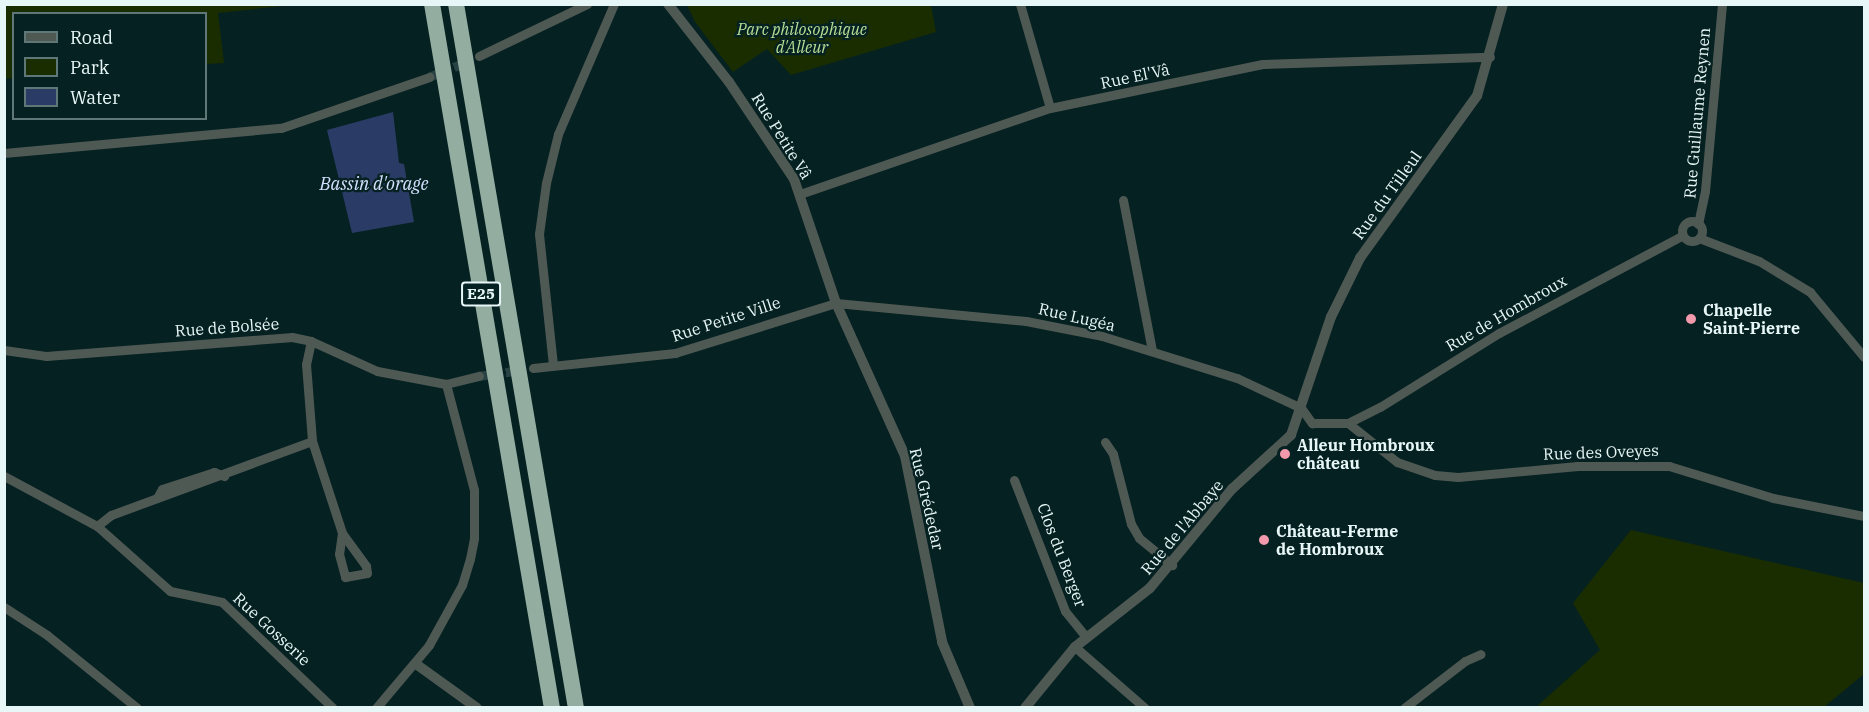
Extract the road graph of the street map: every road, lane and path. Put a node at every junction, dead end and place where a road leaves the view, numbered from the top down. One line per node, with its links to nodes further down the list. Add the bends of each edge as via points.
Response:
1 (432, 4): 49 (highway, E25)
2 (456, 4): 40 (highway, E25)
3 (587, 4): 10 (street)
4 (601, 4): 9 (street)
5 (668, 4): 15 (street, Rue Petite Vâ, via 783,159)
6 (1020, 4): 13 (street)
7 (1503, 4): 11 (street, Rue du Tilleul)
8 (1722, 5): 17 (street, Rue Guillaume Reynen, via 1704,199)
9 (613, 6): 25 (street, via 558,134 546,183 539,234)
10 (479, 56)
11 (1490, 57): 13 (street, Rue El'Vâ, via 1263,64); 29 (street, Rue du Tilleul, via 1477,96 1360,258 1331,317)
12 (429, 77): 14 (street, via 280,128)
13 (1050, 108): 15 (street, Rue El'Vâ)
14 (4, 153)
15 (800, 194): 20 (street, Rue Petite Vâ)
16 (1123, 200): 23 (street)
17 (1698, 224): 18 (street, via 1686,224); 19 (street, via 1702,232)
18 (1683, 235): 19 (street, via 1691,241); 30 (street, Rue de Hombroux, via 1529,315)
19 (1699, 238): 24 (street, via 1759,261 1809,292)
20 (836, 303): 23 (street, Rue Lugéa, via 1026,321); 25 (street, Rue Petite Ville, via 675,353); 52 (street, Rue Grédedar, via 904,456 942,642)
21 (311, 341): 22 (street, Rue de Bolsée, via 292,337 46,356); 28 (street, Rue de Bolsée, via 377,371); 31 (street, via 306,364)
22 (4, 350)
23 (1152, 351): 29 (street, Rue Lugéa, via 1237,378)
24 (1864, 357)
25 (553, 365): 26 (street, Rue Petite Ville)
26 (533, 368)
27 (479, 376): 28 (street, Rue de Bolsée)
28 (446, 384): 44 (street, via 474,490 474,538 462,585)
29 (1301, 408): 30 (street, Rue Lugéa, via 1312,423); 38 (street, Rue de l'Abbaye, via 1292,435 1232,489)
30 (1348, 423): 35 (street, Rue des Oveyes, via 1397,462 1435,475 1458,477 1577,466 1669,466 1773,498)
31 (312, 441): 36 (street, via 111,515); 37 (street)
32 (1105, 442): 38 (street, via 1113,454 1131,524 1139,538)
33 (4, 476): 36 (street, Rue Gosserie)
34 (1014, 480): 41 (street, Clos du Berger, via 1065,611)
35 (1864, 516)
36 (98, 526): 46 (street, Rue Gosserie, via 170,591 222,602)
37 (342, 533): 37 (street, via 339,554 345,577 367,573)
38 (1172, 565): 41 (street, Rue de l'Abbaye, via 1150,588)
39 (4, 607): 45 (street, via 47,635)
40 (564, 636): 50 (highway, E25); 51 (highway, via 574,658)
41 (1086, 637): 42 (street, Rue de l'Abbaye)
42 (1075, 647): 53 (street, Rue de l'Abbaye); 54 (street)
43 (1481, 654): 55 (street, via 1465,661)
44 (416, 664): 47 (street); 48 (street)
45 (136, 708)
46 (333, 708)
47 (376, 708)
48 (477, 708)
49 (552, 708)
50 (576, 708)
51 (583, 708)
52 (970, 708)
53 (1025, 708)
54 (1145, 708)
55 (1404, 708)

